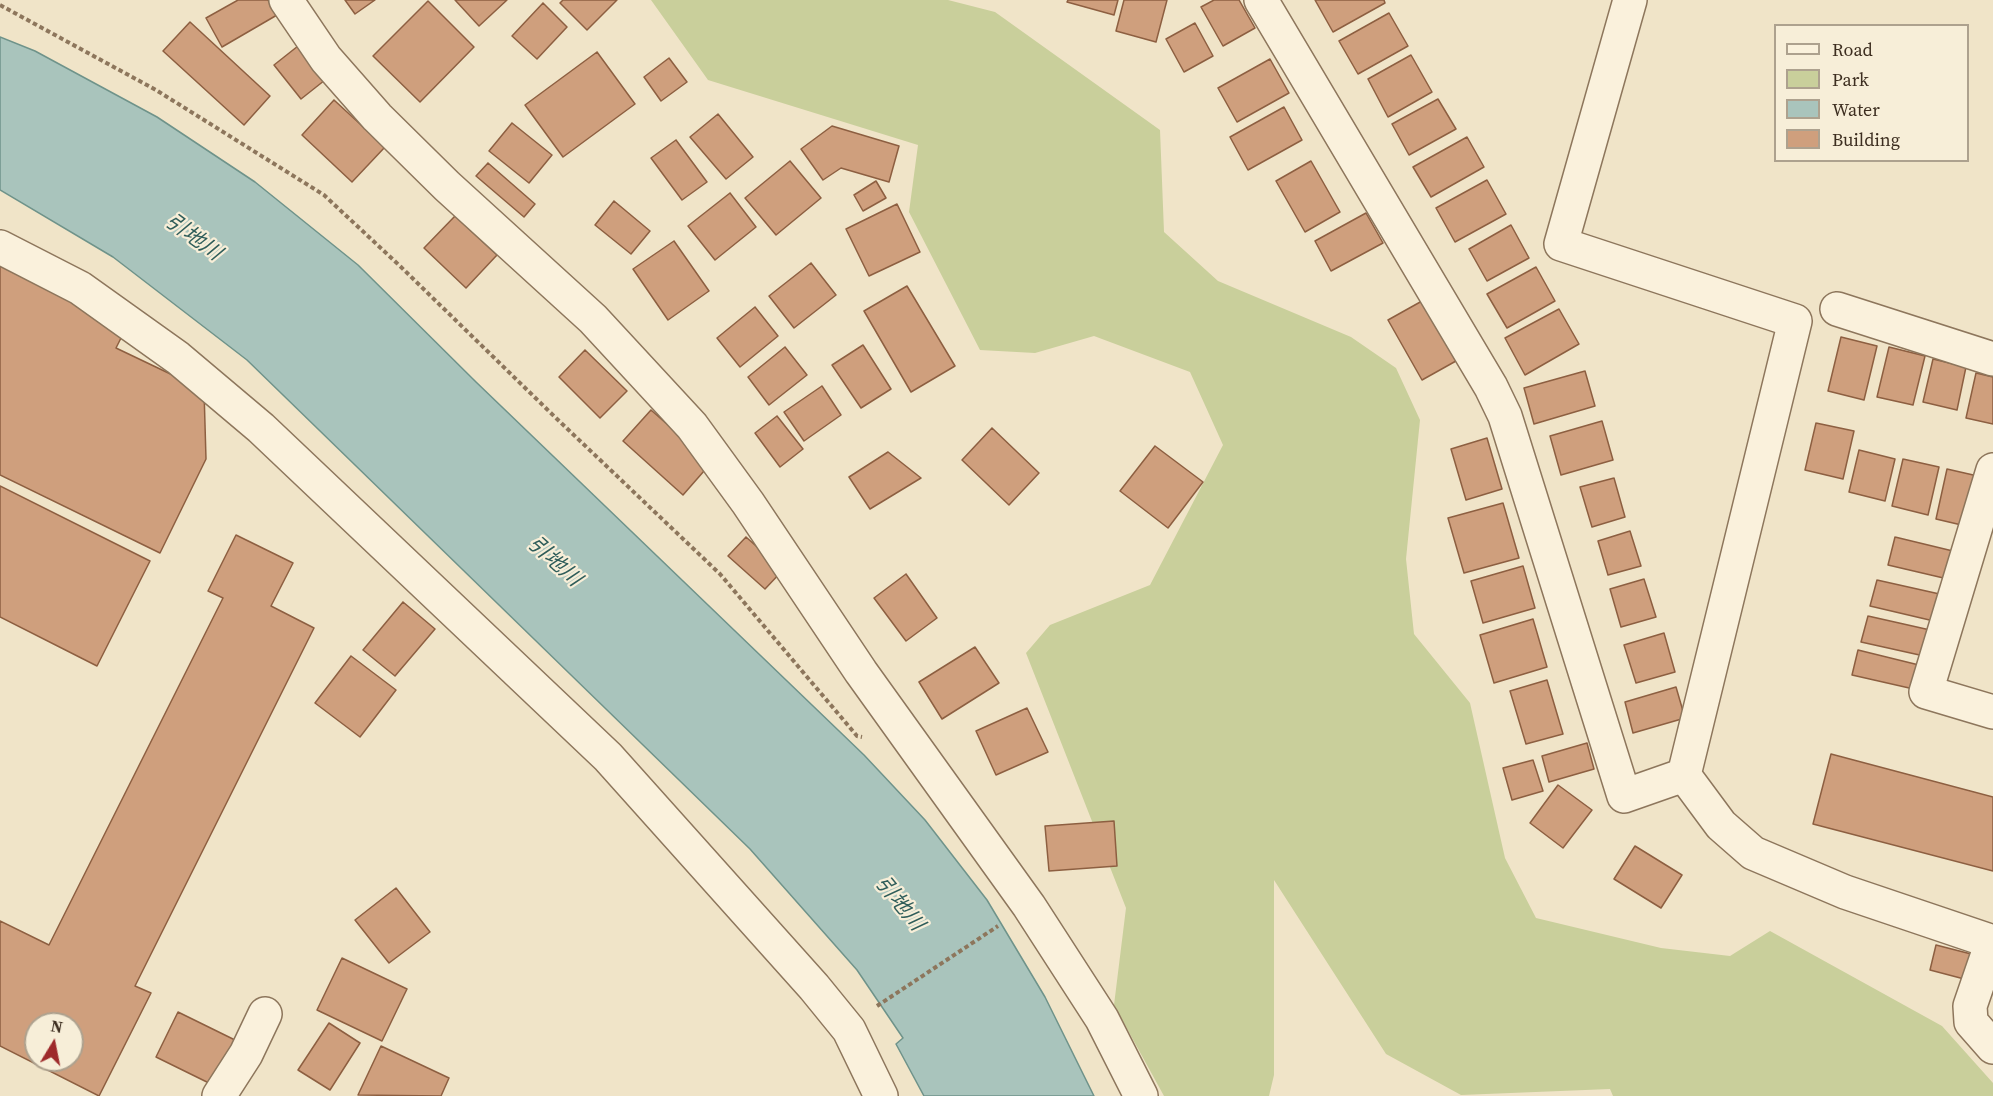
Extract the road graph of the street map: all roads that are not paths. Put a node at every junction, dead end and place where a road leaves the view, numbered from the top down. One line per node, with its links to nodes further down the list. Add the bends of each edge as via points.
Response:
1 (286, 0): 15 (street, via 326,59 378,117 592,319 692,426 861,672 1029,906 1102,1019)
2 (1261, 0): 9 (street, via 1505,416 1624,796)
3 (1630, 0): 9 (street, via 1561,244 1795,321)
4 (0, 247): 14 (street, via 80,288 178,358 261,428 608,757 849,1030)
5 (1837, 309): 6 (street)
6 (1993, 359)
7 (1993, 470): 8 (street, via 1926,692)
8 (1993, 712)
9 (1684, 775): 10 (street, via 1721,825 1753,853 1845,892)
10 (1992, 942): 12 (street, via 1971,1006 1971,1022)
11 (265, 1014): 13 (street)
12 (1993, 1047)
13 (219, 1096)
14 (881, 1096)
15 (1141, 1096)

